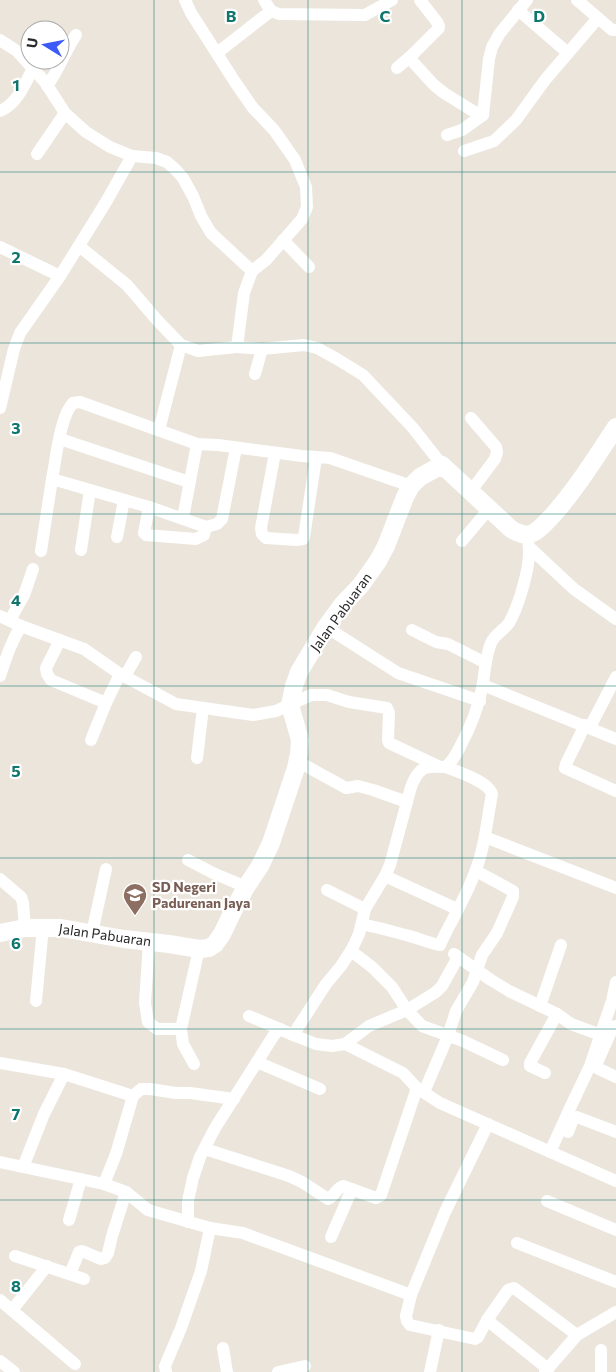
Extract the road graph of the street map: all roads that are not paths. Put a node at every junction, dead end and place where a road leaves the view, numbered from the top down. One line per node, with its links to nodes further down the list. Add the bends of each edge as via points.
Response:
1 (392, 0): 6 (street, via 365,15 279,14)
2 (420, 0): 15 (street, via 439,26)
3 (527, 0): 7 (street)
4 (577, 0): 8 (street)
5 (188, 1): 12 (street, via 191,13)
6 (268, 5): 12 (street)
7 (518, 10): 13 (street); 22 (street, via 492,47)
8 (598, 18): 9 (street); 13 (street)
9 (616, 30)
10 (76, 35): 19 (street)
11 (0, 40): 14 (street)
12 (217, 52): 27 (street, via 253,108 274,130 295,160 306,187 307,207 302,219)
13 (568, 53): 24 (street, via 516,120 494,141)
14 (20, 54)
15 (412, 55): 16 (street); 22 (street, via 412,61 434,85)
16 (397, 68)
17 (32, 70): 20 (street, via 11,106)
18 (35, 70): 19 (street)
19 (47, 86): 21 (street)
20 (0, 112)
21 (65, 113): 25 (street); 26 (street, via 86,132)
22 (482, 115): 23 (street, via 462,130)
23 (447, 135)
24 (464, 151)
25 (37, 154)
26 (132, 156): 28 (street); 31 (street, via 156,158 176,170 211,233)
27 (283, 240): 30 (street); 31 (street)
28 (79, 246): 32 (street); 33 (street, via 128,285)
29 (0, 247): 32 (street)
30 (309, 267)
31 (252, 271): 34 (street, via 244,293)
32 (60, 276): 37 (street, via 20,333)
33 (181, 345): 34 (street, via 198,351); 39 (street)
34 (237, 347): 35 (street)
35 (262, 350): 36 (street); 46 (street, via 304,345 338,359 363,375 413,428)
36 (255, 374)
37 (0, 408)
38 (471, 418): 51 (street, via 497,452)
39 (159, 430): 40 (street, via 80,402 72,403 67,412); 42 (street)
40 (60, 439): 47 (street); 48 (street)
41 (609, 440): 58 (street, via 563,503)
42 (196, 444): 43 (street); 48 (street)
43 (236, 448): 44 (street); 56 (street, via 222,519)
44 (275, 453): 45 (street); 45 (street, via 261,528 266,538 303,539)
45 (316, 458): 49 (street, via 342,461)
46 (442, 465): 49 (street, Jalan Pabuaran); 51 (street)
47 (52, 479): 50 (street); 61 (street)
48 (189, 482): 55 (street)
49 (411, 486): 66 (street, Jalan Pabuaran, via 378,561)
50 (90, 490): 52 (street); 60 (street)
51 (471, 491): 54 (street)
52 (124, 500): 53 (street); 57 (street)
53 (149, 507): 55 (street); 56 (street, via 146,536 196,539 204,535)
54 (489, 509): 58 (street); 59 (street)
55 (183, 518): 56 (street)
56 (206, 527)
57 (117, 538)
58 (528, 541): 64 (street, via 574,589); 70 (street, via 529,560 523,586 510,620 491,643)
59 (462, 542)
60 (81, 550)
61 (41, 551)
62 (33, 569): 63 (street, via 24,595)
63 (5, 618): 65 (street)
64 (616, 619)
65 (21, 626): 68 (street); 72 (street, via 8,650)
66 (326, 627): 75 (street, via 398,673); 77 (street, Jalan Pabuaran, via 299,672)
67 (412, 630): 70 (street)
68 (60, 640): 71 (street, via 84,650); 76 (street, via 46,668 51,680)
69 (136, 657): 71 (street)
70 (486, 663): 74 (street)
71 (123, 675): 76 (street); 78 (street, via 176,704)
72 (0, 676)
73 (616, 677): 79 (street)
74 (483, 685): 75 (street); 79 (street)
75 (480, 701): 84 (street, via 454,759)
76 (106, 703): 81 (street)
77 (290, 705): 78 (street, via 253,715); 83 (street, Jalan Pabuaran, via 300,740); 84 (street, via 311,695 326,695 387,708 389,743)
78 (203, 708): 82 (street)
79 (587, 726): 80 (street); 85 (street, via 565,768)
80 (616, 739)
81 (91, 740)
82 (197, 758)
83 (297, 761): 86 (street, via 346,788 358,786); 93 (street, Jalan Pabuaran, via 271,843)
84 (442, 767): 86 (street, via 426,767 416,774); 87 (street, via 484,783 490,789 492,794)
85 (616, 791)
86 (406, 802): 91 (street)
87 (485, 837): 90 (street); 94 (street)
88 (188, 860): 93 (street)
89 (106, 869): 102 (street)
90 (476, 872): 97 (street); 107 (street, via 513,891 514,897)
91 (385, 876): 96 (street); 97 (street)
92 (0, 879): 100 (street, via 21,897)
93 (246, 888): 105 (street, Jalan Pabuaran, via 215,944)
94 (616, 888)
95 (326, 890): 96 (street)
96 (365, 909): 98 (street)
97 (457, 909): 98 (street, via 438,946)
98 (362, 924): 106 (street)
99 (43, 927): 100 (street, Jalan Pabuaran); 102 (street, Jalan Pabuaran); 109 (street)
100 (25, 928): 101 (street, Jalan Pabuaran)
101 (2, 932)
102 (92, 933): 103 (street, Jalan Pabuaran)
103 (149, 942): 105 (street, Jalan Pabuaran); 116 (street, via 145,1003 148,1022 157,1029)
104 (561, 945): 110 (street)
105 (199, 949): 116 (street)
106 (351, 951): 111 (street, via 392,987); 117 (street)
107 (477, 970): 110 (street); 111 (street, via 456,955 442,986); 119 (street, via 456,1011)
108 (616, 982): 118 (street)
109 (36, 1001)
110 (540, 1006): 112 (street)
111 (407, 1010): 119 (street, via 422,1026); 120 (street, via 369,1026)
112 (557, 1014): 118 (street, via 571,1024); 125 (street, via 530,1063)
113 (249, 1016): 115 (street)
114 (616, 1026): 127 (street, via 596,1065)
115 (280, 1028): 117 (street); 122 (street)
116 (181, 1029): 124 (street, via 183,1044)
117 (293, 1035): 120 (street, via 316,1044)
118 (601, 1035): 135 (street)
119 (448, 1036): 121 (street); 129 (street)
120 (345, 1044): 129 (street, via 403,1073)
121 (503, 1060)
122 (258, 1062): 128 (street); 131 (street)
123 (0, 1063): 126 (street)
124 (194, 1064)
125 (545, 1073)
126 (64, 1074): 130 (street); 137 (street)
127 (616, 1077)
128 (320, 1089)
129 (420, 1090): 132 (street, via 440,1103); 141 (street, via 381,1195 374,1198)
130 (133, 1096): 131 (street, via 141,1089 150,1089); 140 (street)
131 (234, 1100): 134 (street)
132 (488, 1124): 135 (street); 155 (street)
133 (616, 1132): 135 (street, via 576,1117)
134 (205, 1149): 141 (street, via 289,1176 328,1199 341,1186); 145 (street, via 193,1178)
135 (554, 1154): 139 (street)
136 (0, 1162): 137 (street)
137 (23, 1167): 138 (street)
138 (81, 1179): 140 (street); 144 (street)
139 (616, 1182)
140 (104, 1184): 142 (street)
141 (352, 1189): 148 (street)
142 (126, 1192): 145 (street, via 148,1210); 152 (street, via 105,1258 79,1252)
143 (547, 1201): 147 (street)
144 (69, 1220)
145 (188, 1222): 146 (street)
146 (210, 1228): 155 (street, via 243,1233); 169 (street, via 201,1271 165,1366)
147 (616, 1230)
148 (331, 1237)
149 (517, 1243): 154 (street)
150 (15, 1256): 151 (street)
151 (47, 1266): 152 (street); 157 (street)
152 (70, 1274): 153 (street)
153 (84, 1278)
154 (616, 1282)
155 (411, 1295): 160 (street, via 406,1316 410,1325)
156 (0, 1300): 157 (street)
157 (12, 1310): 165 (street)
158 (616, 1312): 161 (street)
159 (487, 1320): 160 (street, via 475,1339); 161 (street, via 508,1290 514,1288); 167 (street)
160 (439, 1330): 172 (street)
161 (577, 1335): 167 (street)
162 (223, 1348): 170 (street)
163 (601, 1350): 173 (street)
164 (0, 1361): 168 (street)
165 (75, 1364)
166 (305, 1366): 171 (street)
167 (546, 1370)
168 (14, 1372)
169 (166, 1372)
170 (227, 1372)
171 (278, 1372)
172 (430, 1372)
173 (601, 1372)

